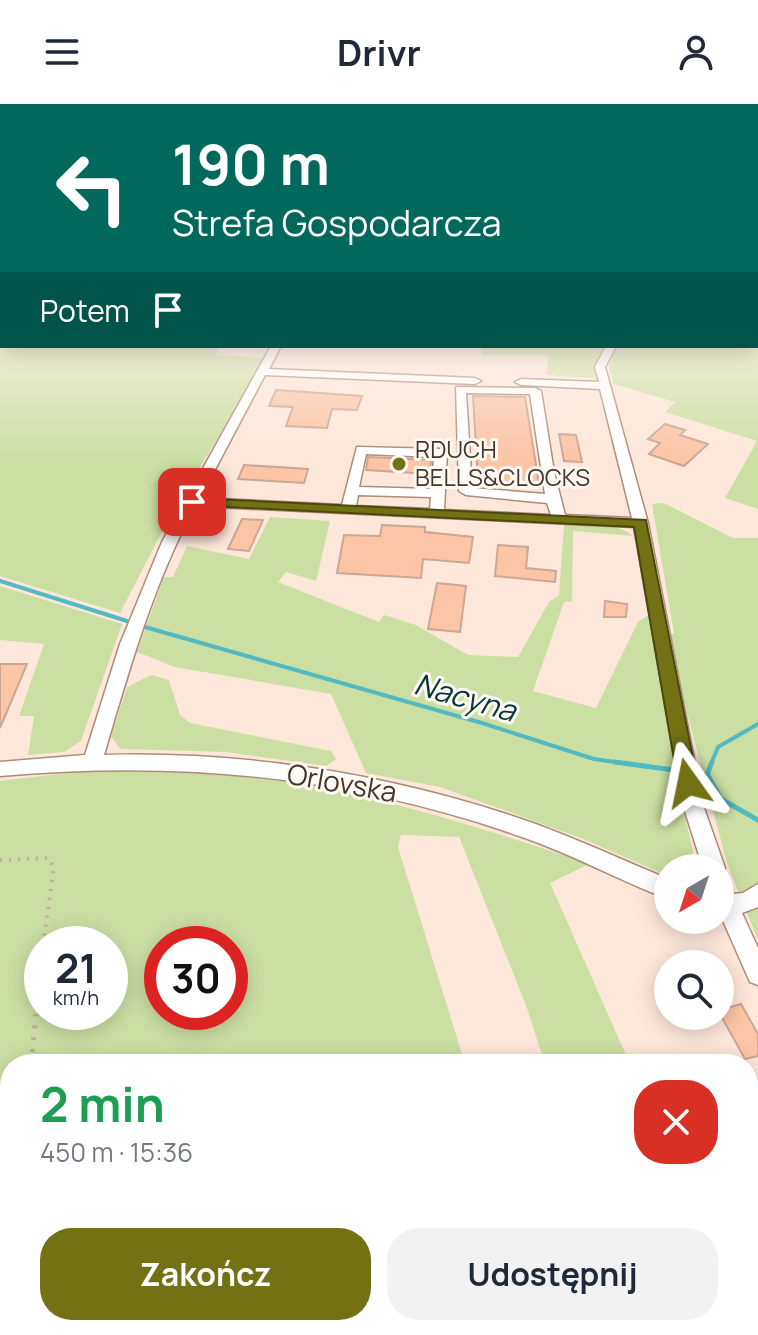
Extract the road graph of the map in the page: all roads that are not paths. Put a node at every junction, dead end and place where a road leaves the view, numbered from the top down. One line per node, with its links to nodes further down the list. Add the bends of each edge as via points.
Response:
1 (275, 348): 3 (street)
2 (610, 348): 4 (street, via 600,367)
3 (263, 372): 4 (street); 8 (street)
4 (606, 386): 12 (street)
5 (352, 491): 6 (street); 6 (street, via 361,450 381,448 441,453); 9 (street)
6 (438, 493): 10 (street)
7 (552, 499): 7 (street, via 535,391 460,389 466,491); 11 (street)
8 (192, 502): 9 (street); 13 (street, via 169,542 128,644)
9 (348, 509): 10 (street)
10 (437, 513): 11 (street)
11 (559, 519): 12 (street)
12 (641, 523): 15 (street, via 683,760)
13 (92, 762): 14 (street, Orlovska); 16 (street, Orlovska, via 241,766 384,788 529,831)
14 (0, 769)
15 (710, 854)
16 (654, 883)
17 (758, 894): 18 (street, via 747,903)
18 (734, 901)
19 (734, 924): 20 (street)
20 (758, 974)

